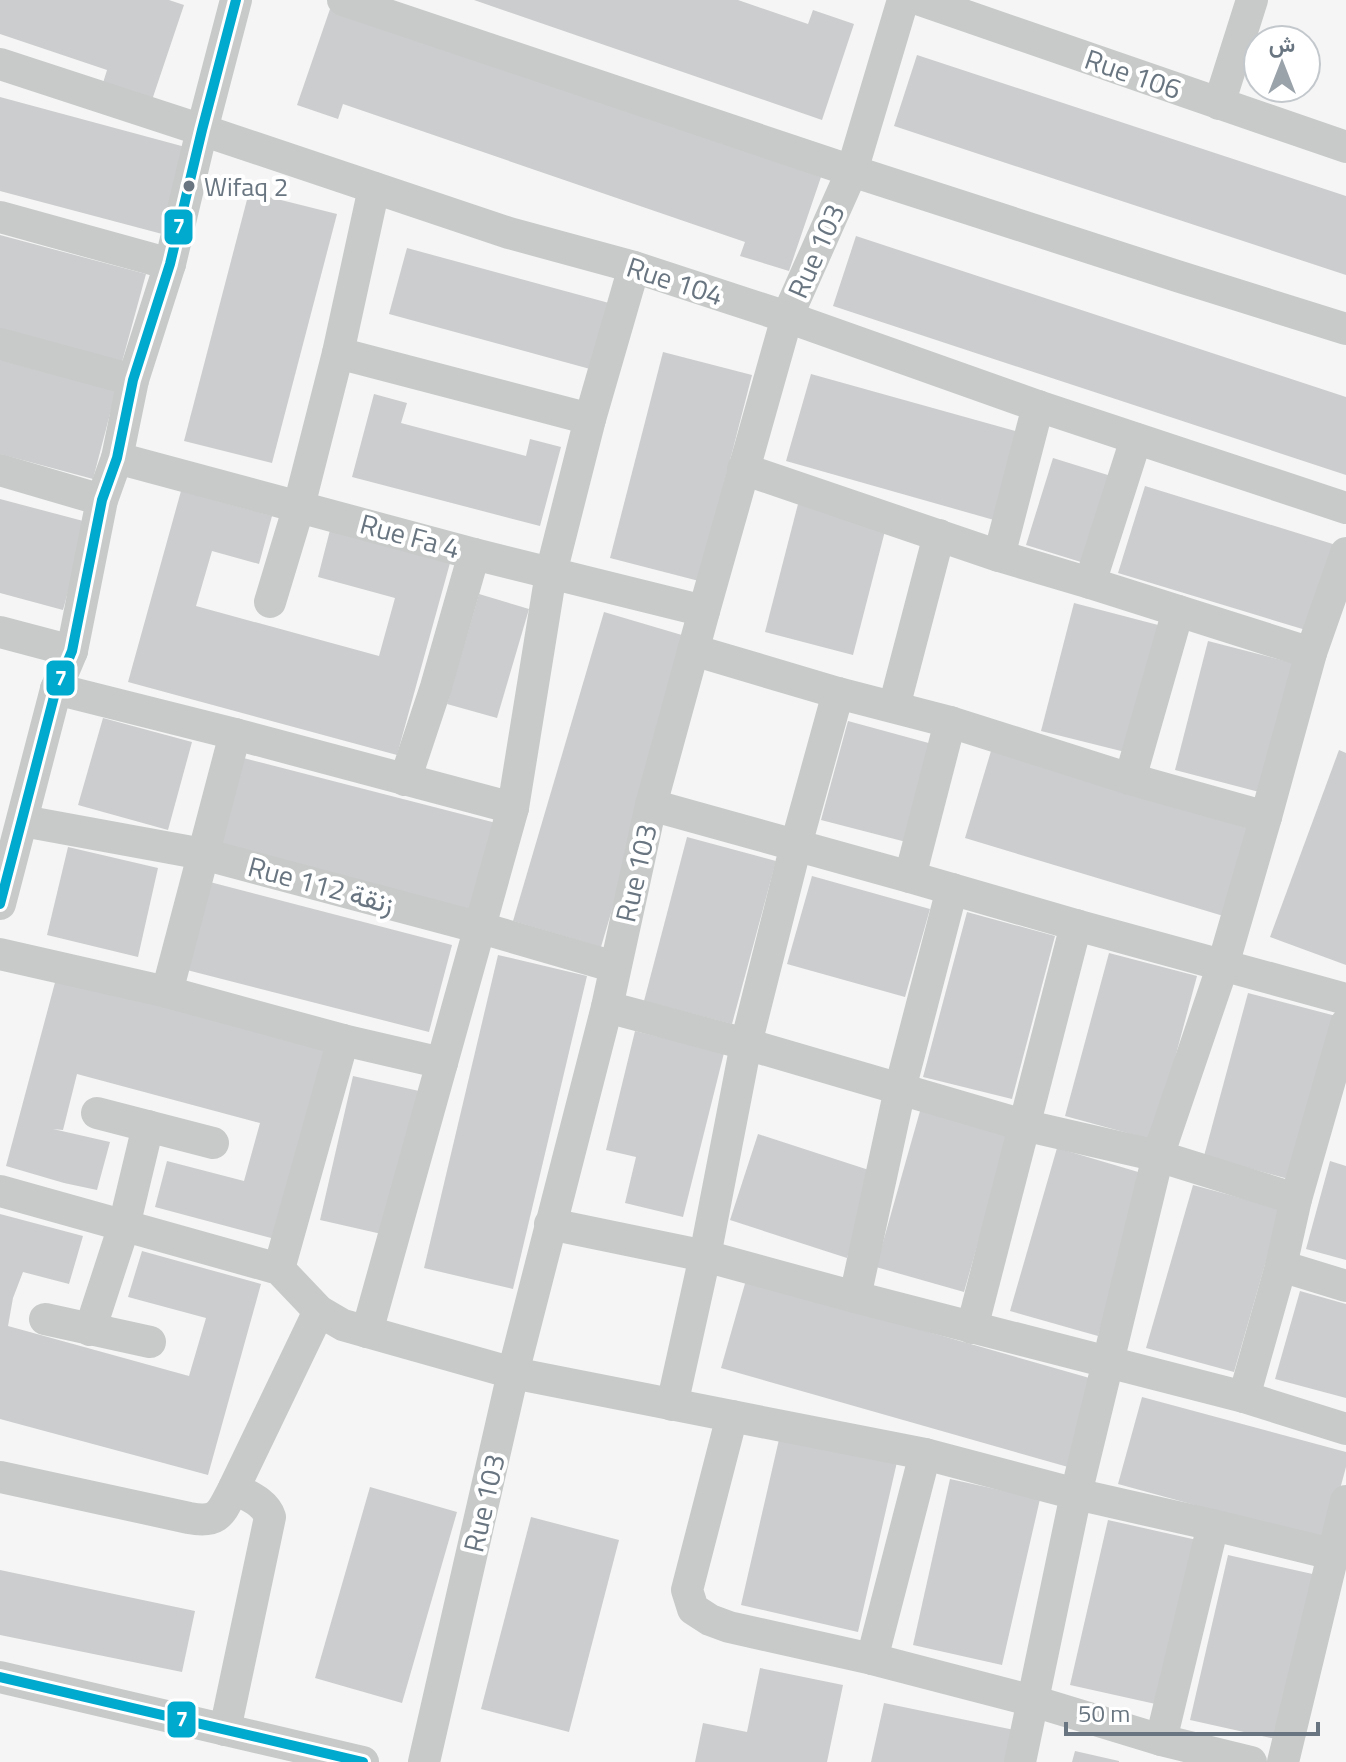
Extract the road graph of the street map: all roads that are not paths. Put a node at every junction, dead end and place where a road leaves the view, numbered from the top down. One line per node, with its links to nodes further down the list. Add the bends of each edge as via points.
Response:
1 (236, 0): 8 (street)
2 (343, 0): 10 (street)
3 (903, 0): 10 (street, Rue 103)
4 (920, 0): 7 (street, Rue 106)
5 (1252, 0): 7 (street)
6 (0, 64): 8 (street, Rue 104)
7 (1219, 104): 9 (street, Rue 106)
8 (202, 130): 11 (street, Rue 104); 13 (street)
9 (1346, 147)
10 (852, 171): 15 (street, Rue 103); 16 (street)
11 (374, 188): 14 (street, Rue 104); 18 (street)
12 (0, 217): 13 (street)
13 (170, 264): 19 (street)
14 (634, 267): 15 (street, Rue 104); 21 (street)
15 (787, 317): 20 (street, Rue 104); 24 (street, Rue 103)
16 (1346, 329)
17 (0, 344): 19 (street)
18 (338, 353): 21 (street); 27 (street)
19 (133, 380): 23 (street)
20 (1038, 406): 22 (street, Rue 104); 32 (street)
21 (590, 419): 33 (street)
22 (1136, 439): 28 (street, Rue 104); 34 (street)
23 (117, 458): 26 (street); 27 (street, Rue Fa 4)
24 (743, 469): 29 (street); 36 (street, Rue 103)
25 (0, 470): 26 (street)
26 (102, 500): 40 (street)
27 (299, 506): 31 (street, Rue Fa 4); 35 (street)
28 (1346, 508)
29 (939, 535): 32 (street); 44 (street)
30 (1346, 553): 41 (street)
31 (474, 554): 33 (street, Rue Fa 4); 48 (street)
32 (999, 556): 34 (street)
33 (551, 573): 36 (street, Rue Fa 4); 50 (street)
34 (1090, 583): 37 (street)
35 (270, 602)
36 (704, 611): 39 (street, Rue 103)
37 (1178, 611): 41 (street); 47 (street)
38 (0, 632): 40 (street)
39 (693, 650): 43 (street); 49 (street, Rue 103)
40 (72, 651): 42 (street)
41 (1311, 653): 51 (street)
42 (56, 689): 46 (street); 52 (street)
43 (838, 693): 44 (street); 53 (street)
44 (894, 707): 45 (street)
45 (950, 722): 47 (street); 55 (street)
46 (235, 734): 48 (street); 54 (street)
47 (1130, 779): 51 (street)
48 (405, 780): 50 (street)
49 (651, 805): 53 (street); 62 (street, Rue 103)
50 (513, 808): 59 (street)
51 (1266, 817): 61 (street)
52 (23, 821): 54 (street, Rue 112 زنقة); 57 (street)
53 (796, 845): 55 (street); 68 (street)
54 (203, 854): 59 (street, Rue 112 زنقة); 63 (street)
55 (910, 877): 56 (street)
56 (952, 889): 58 (street); 70 (street)
57 (0, 904)
58 (1076, 925): 61 (street); 72 (street)
59 (481, 928): 62 (street, Rue 112 زنقة); 69 (street)
60 (0, 954): 63 (street)
61 (1223, 965): 64 (street); 75 (street)
62 (615, 967): 65 (street, Rue 103)
63 (167, 992): 67 (street)
64 (1346, 999)
65 (607, 1007): 68 (street); 78 (street, Rue 103)
66 (1346, 1024): 77 (street)
67 (343, 1040): 69 (street); 82 (street)
68 (746, 1044): 70 (street); 80 (street)
69 (442, 1063): 89 (street)
70 (900, 1089): 72 (street); 84 (street)
71 (97, 1113): 73 (street)
72 (1023, 1125): 75 (street); 87 (street)
73 (148, 1126): 74 (street); 79 (street)
74 (213, 1143)
75 (1158, 1156): 77 (street); 91 (street)
76 (0, 1191): 79 (street)
77 (1296, 1199): 81 (street)
78 (550, 1224): 80 (street); 92 (street, Rue 103)
79 (124, 1226): 82 (street); 88 (street)
80 (705, 1256): 84 (street); 94 (street)
81 (1281, 1266): 83 (street); 93 (street)
82 (279, 1269): 85 (street)
83 (1346, 1286)
84 (855, 1297): 87 (street)
85 (319, 1311): 89 (street); 99 (street)
86 (45, 1319): 88 (street)
87 (972, 1328): 91 (street)
88 (90, 1330): 90 (street)
89 (367, 1332): 92 (street)
90 (150, 1342)
91 (1108, 1362): 93 (street); 100 (street)
92 (513, 1373): 94 (street); 111 (street, Rue 103)
93 (1244, 1397): 96 (street)
94 (672, 1405): 95 (street)
95 (732, 1416): 97 (street); 105 (street, via 687,1590 693,1609 729,1627)
96 (1346, 1429)
97 (925, 1454): 100 (street); 105 (street)
98 (0, 1477): 99 (street, via 201,1520 220,1513)
99 (234, 1488): 108 (street, via 262,1504 270,1517)
100 (1076, 1494): 102 (street); 107 (street)
101 (1346, 1501): 103 (street)
102 (1213, 1525): 103 (street); 109 (street)
103 (1332, 1554): 104 (street)
104 (1335, 1595): 114 (street)
105 (872, 1659): 107 (street)
106 (0, 1677): 108 (street)
107 (1033, 1701): 109 (street); 112 (street)
108 (225, 1730): 110 (street)
109 (1161, 1740): 113 (street)
110 (363, 1762)
111 (424, 1762)
112 (1020, 1762)
113 (1251, 1762)
114 (1283, 1762)

